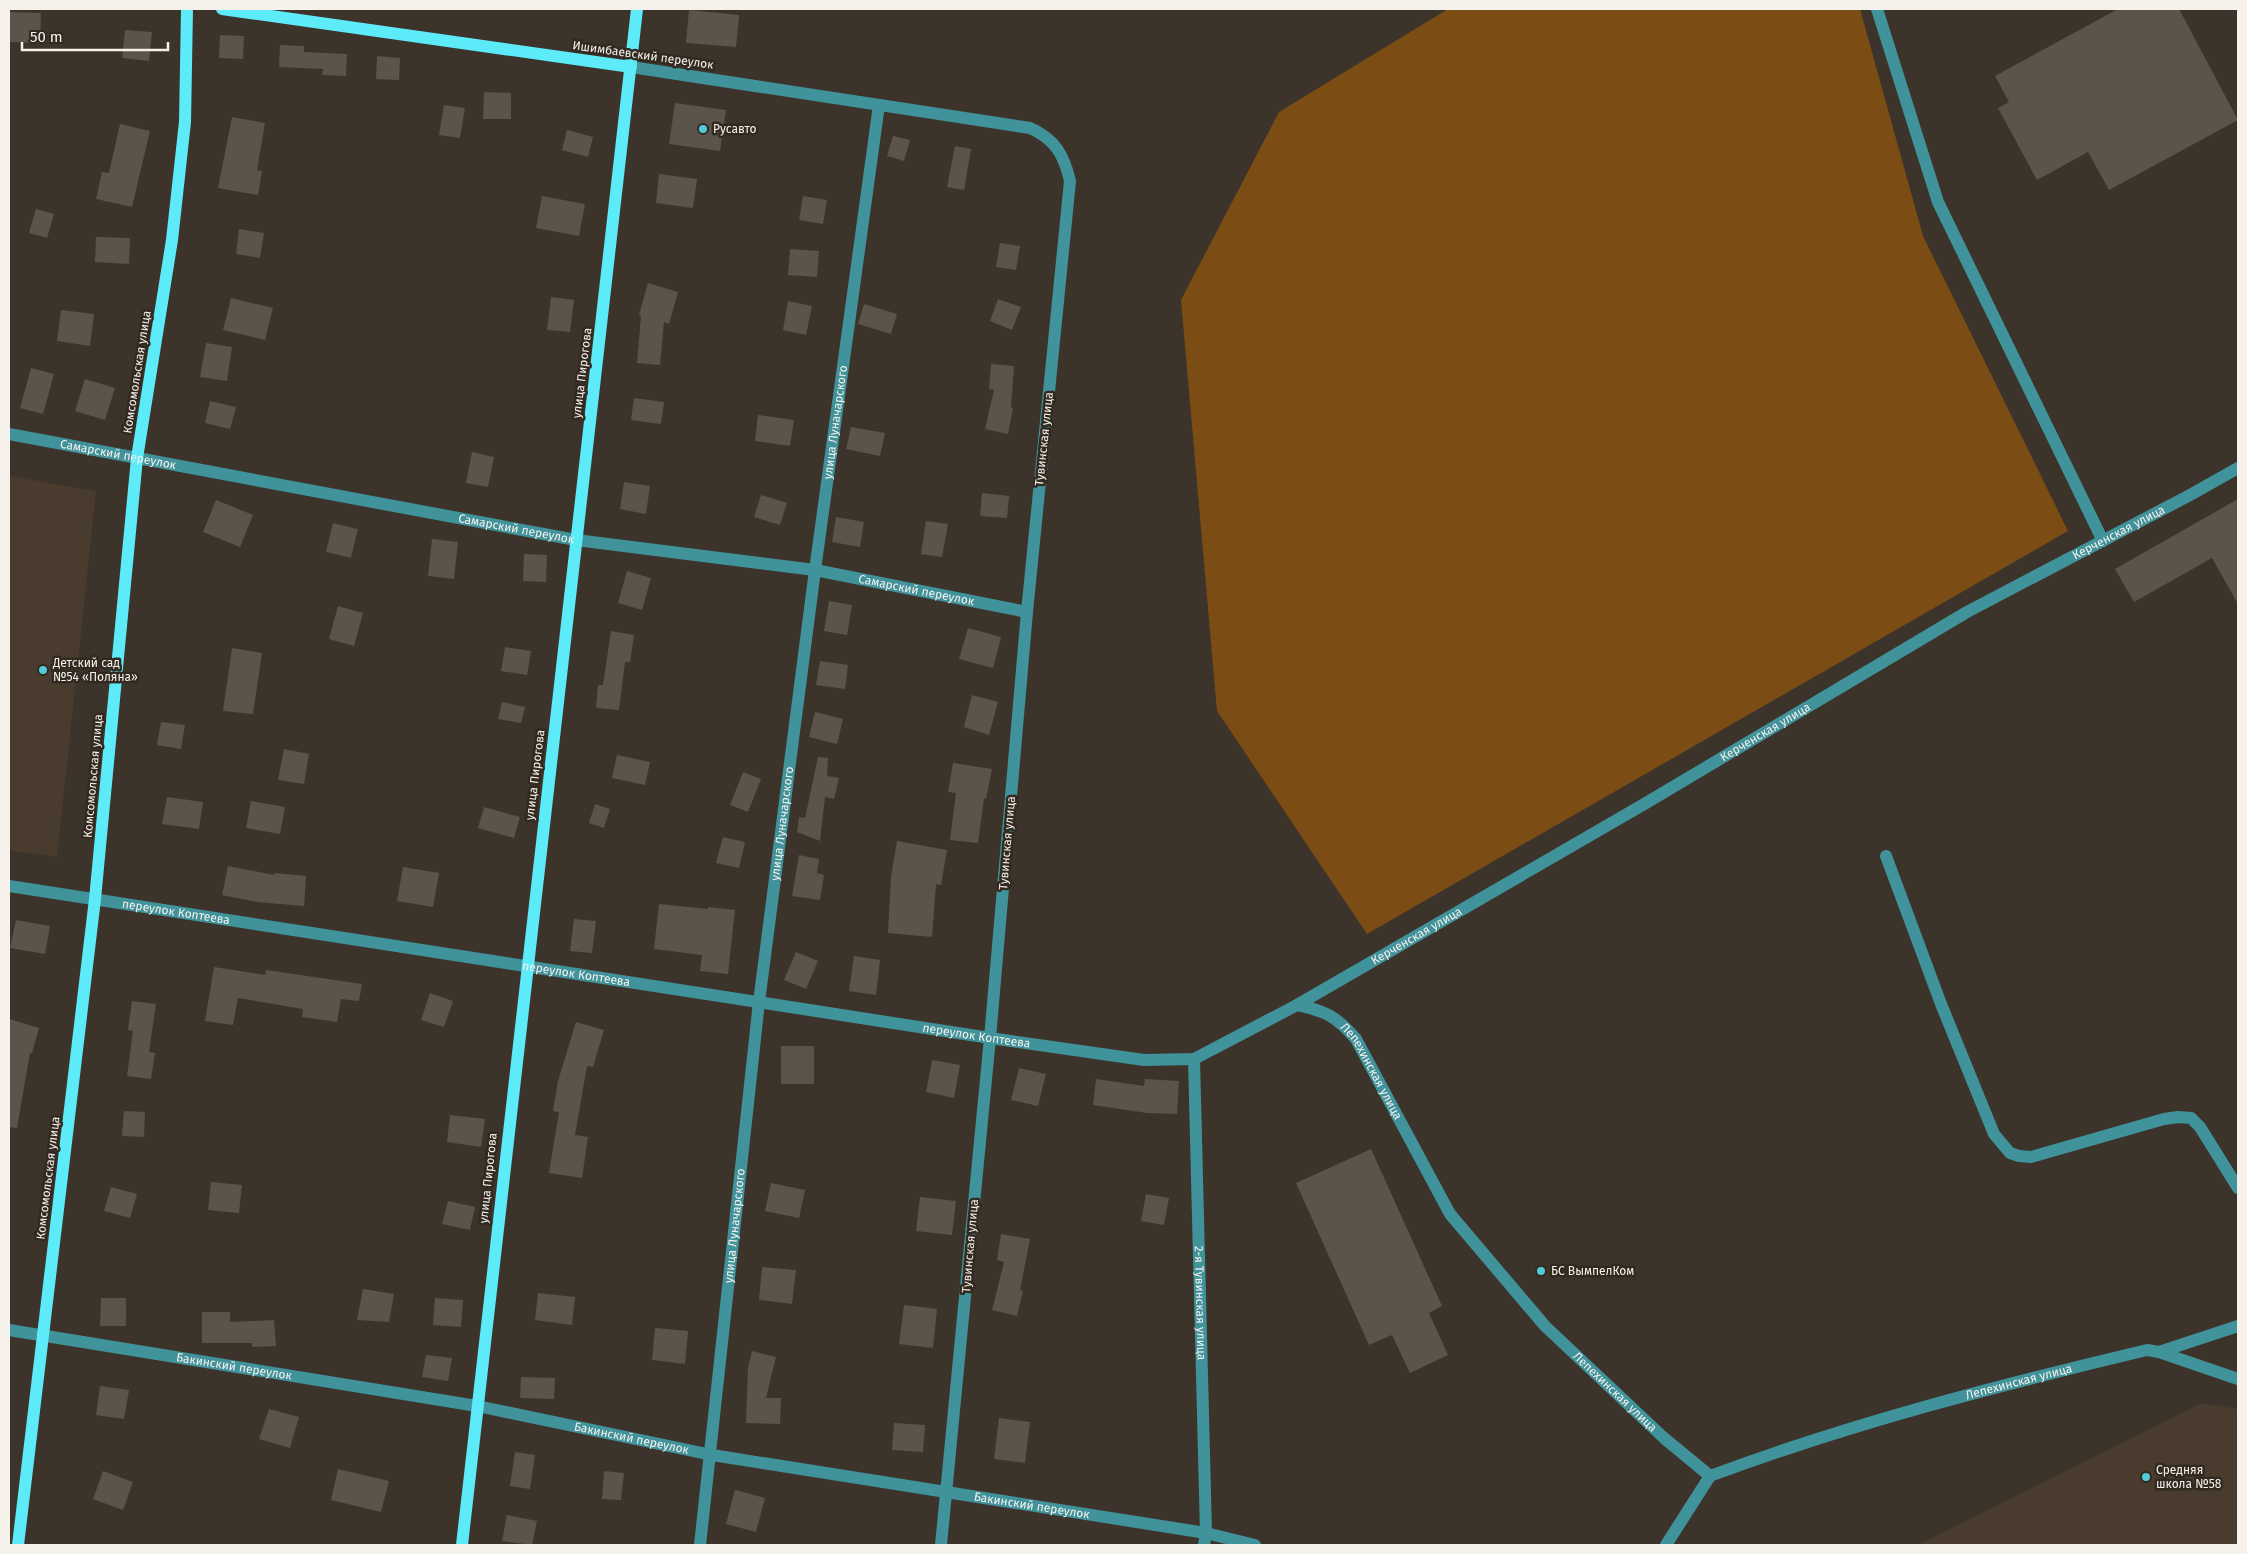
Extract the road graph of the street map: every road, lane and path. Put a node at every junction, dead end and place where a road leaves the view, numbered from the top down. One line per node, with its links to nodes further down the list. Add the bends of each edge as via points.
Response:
1 (187, 9): 9 (main road, Комсомольская улица, via 185,122 172,240)
2 (222, 9): 5 (main road, Ишимбаевский переулок)
3 (637, 9): 5 (main road, улица Пирогова)
4 (1877, 9): 12 (street, via 1938,202)
5 (632, 67): 6 (street, Ишимбаевский переулок); 11 (main road, улица Пирогова)
6 (879, 105): 7 (street, Ишимбаевский переулок, via 1030,128); 13 (street, улица Луначарского)
7 (1054, 144): 14 (street, Тувинская улица, via 1066,161 1070,180)
8 (9, 434): 9 (street, Самарский переулок)
9 (137, 458): 11 (street, Самарский переулок); 17 (main road, Комсомольская улица)
10 (2238, 468): 12 (street, Керченская улица)
11 (576, 540): 13 (street, Самарский переулок); 18 (main road, улица Пирогова)
12 (2103, 541): 20 (street, Керченская улица, via 1967,612 1638,808)
13 (814, 570): 14 (street, Самарский переулок); 19 (street, улица Луначарского)
14 (1027, 612): 21 (street, Тувинская улица)
15 (1886, 856): 23 (street, via 1941,1004 1991,1125 2000,1143 2010,1153 2031,1157 2164,1119 2191,1118)
16 (9, 886): 17 (street, переулок Коптеева)
17 (95, 899): 18 (street, переулок Коптеева); 26 (main road, Комсомольская улица)
18 (527, 965): 19 (street, переулок Коптеева); 29 (main road, улица Пирогова)
19 (759, 1002): 21 (street, переулок Коптеева); 30 (street, улица Луначарского)
20 (1297, 1005): 22 (street); 31 (street, Лепехинская улица, via 1322,1010 1342,1022 1356,1040 1450,1214 1545,1326 1664,1438)
21 (990, 1038): 22 (street, переулок Коптеева, via 1144,1060); 32 (street, Тувинская улица)
22 (1194, 1059): 33 (street, 2-я Тувинская улица)
23 (2238, 1188)
24 (2238, 1326): 27 (street)
25 (9, 1330): 26 (street, Бакинский переулок)
26 (43, 1336): 29 (street, Бакинский переулок); 34 (main road, Комсомольская улица)
27 (2159, 1352): 28 (street, Лепехинская улица); 31 (street, Лепехинская улица, via 2147,1350 2023,1380 1790,1446)
28 (2238, 1379)
29 (477, 1406): 30 (street, Бакинский переулок); 35 (main road, улица Пирогова)
30 (712, 1455): 32 (street, Бакинский переулок); 36 (street, улица Луначарского)
31 (1710, 1476): 39 (street)
32 (947, 1493): 33 (street, Бакинский переулок); 37 (street, Тувинская улица)
33 (1205, 1539): 38 (street, Бакинский переулок)
34 (18, 1545)
35 (462, 1545)
36 (700, 1545)
37 (941, 1545)
38 (1254, 1545)
39 (1666, 1545)

